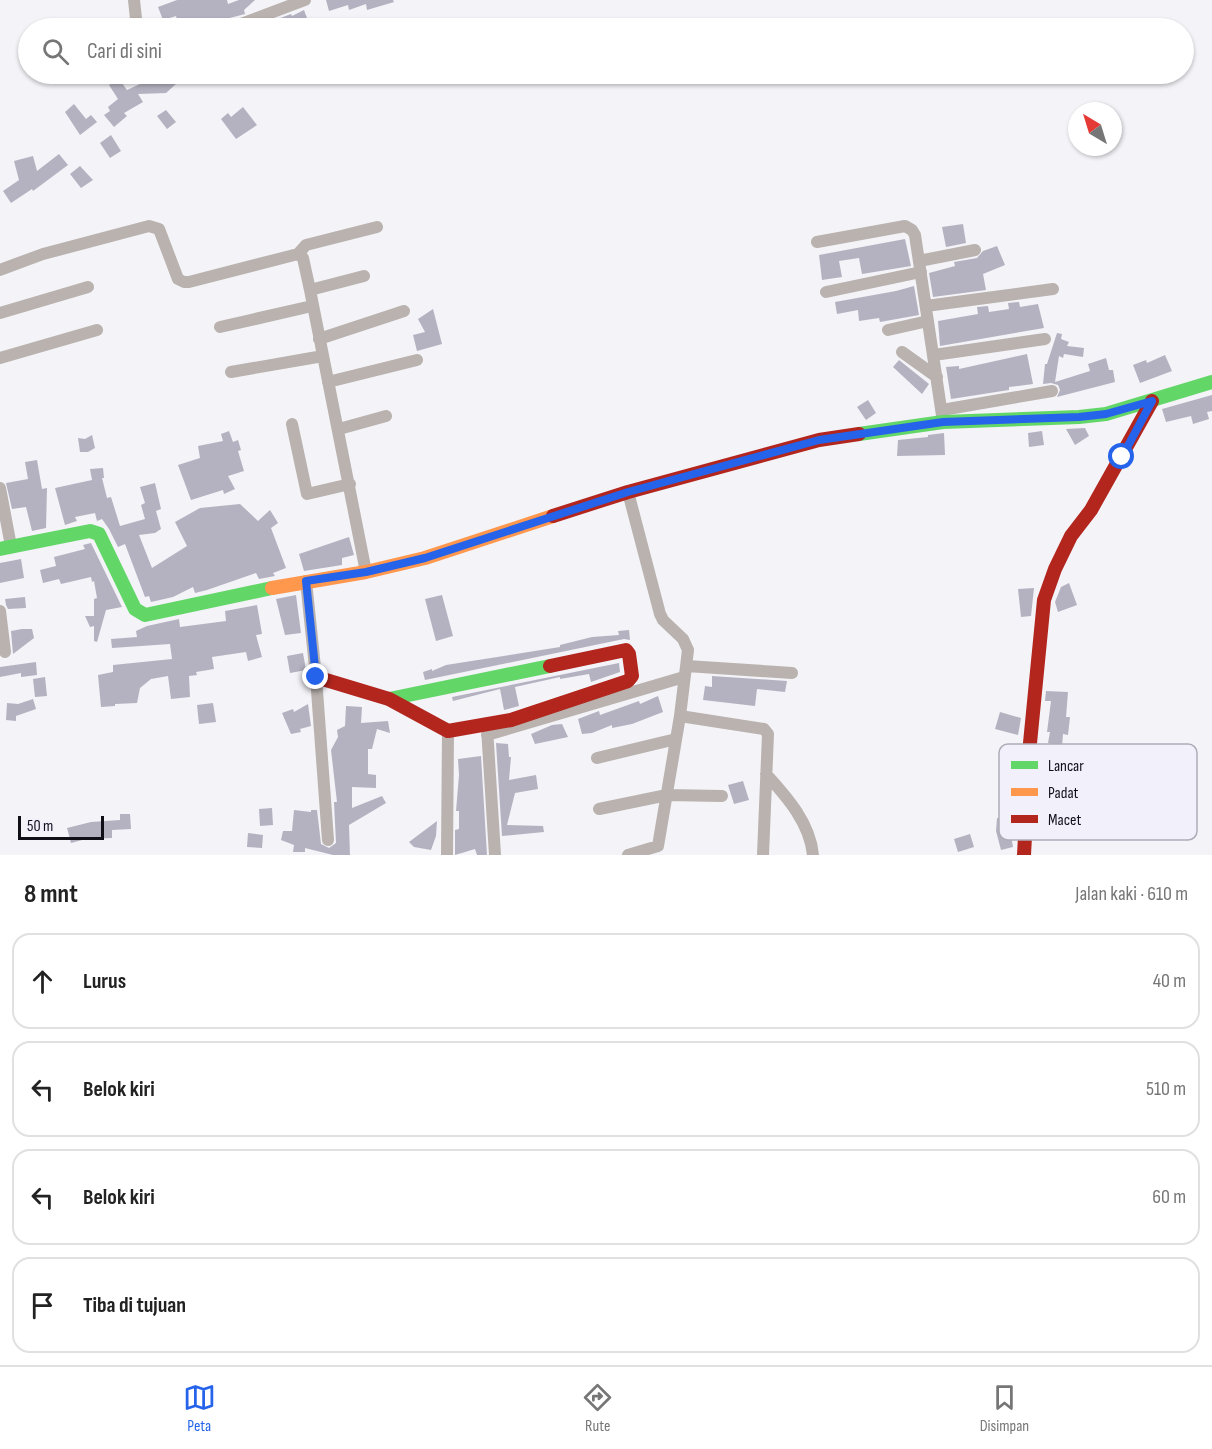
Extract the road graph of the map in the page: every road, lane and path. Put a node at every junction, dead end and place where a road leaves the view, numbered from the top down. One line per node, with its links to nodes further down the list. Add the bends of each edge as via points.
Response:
1 (134, 0): 3 (street)
2 (304, 0): 4 (street)
3 (136, 18)
4 (256, 18)
5 (377, 227): 8 (street, via 306,245)
6 (818, 242): 9 (street, via 905,226 915,235)
7 (975, 250): 9 (street)
8 (298, 254): 10 (street, via 184,282 178,279 159,229 149,226 43,254); 14 (street, via 303,258)
9 (920, 267): 15 (street); 17 (street)
10 (0, 270)
11 (364, 276): 14 (street)
12 (88, 287): 19 (street)
13 (1053, 289): 17 (street)
14 (310, 290): 16 (street)
15 (826, 292)
16 (312, 306): 21 (street); 24 (street)
17 (926, 306): 20 (street)
18 (404, 311): 24 (street)
19 (0, 313)
20 (928, 321): 23 (street); 27 (street)
21 (220, 327)
22 (97, 330): 29 (street)
23 (888, 330)
24 (319, 339): 28 (street)
25 (1045, 339): 27 (street)
26 (902, 352): 32 (street)
27 (934, 355): 32 (street)
28 (322, 356): 31 (street); 33 (street)
29 (0, 358)
30 (417, 360): 33 (street)
31 (231, 372)
32 (937, 377): 38 (street)
33 (328, 382): 40 (street)
34 (1212, 382): 36 (street)
35 (1052, 391): 38 (street)
36 (1152, 401): 38 (street, via 1079,417); 57 (street, via 1055,568 1044,600)
37 (386, 416): 40 (street)
38 (943, 416): 43 (street, via 819,440)
39 (292, 424): 41 (street, via 307,494)
40 (339, 429): 41 (street)
41 (350, 484): 45 (street)
42 (0, 488): 44 (street)
43 (628, 492): 45 (street, via 425,558); 49 (street, via 660,614 688,650)
44 (5, 547): 46 (street, via 95,531 135,609 145,615)
45 (366, 572): 46 (street)
46 (306, 581): 51 (street)
47 (0, 611): 48 (street)
48 (5, 652)
49 (686, 671): 50 (street); 53 (street); 54 (street)
50 (792, 673)
51 (316, 677): 52 (street); 63 (street)
52 (389, 699): 54 (street, via 628,651 632,676 628,681); 55 (street)
53 (680, 716): 56 (street); 59 (street, via 764,729 768,734)
54 (487, 730): 55 (street); 66 (street)
55 (448, 731): 65 (street)
56 (676, 739): 58 (street); 60 (street)
57 (1030, 744)
58 (597, 758)
59 (766, 774): 68 (street); 69 (street, via 801,819)
60 (668, 795): 61 (street); 62 (street); 67 (street, via 658,846)
61 (722, 796)
62 (599, 809)
63 (328, 840)
64 (1025, 840): 70 (street)
65 (447, 855)
66 (495, 855)
67 (628, 855)
68 (763, 855)
69 (813, 855)
70 (1024, 855)

